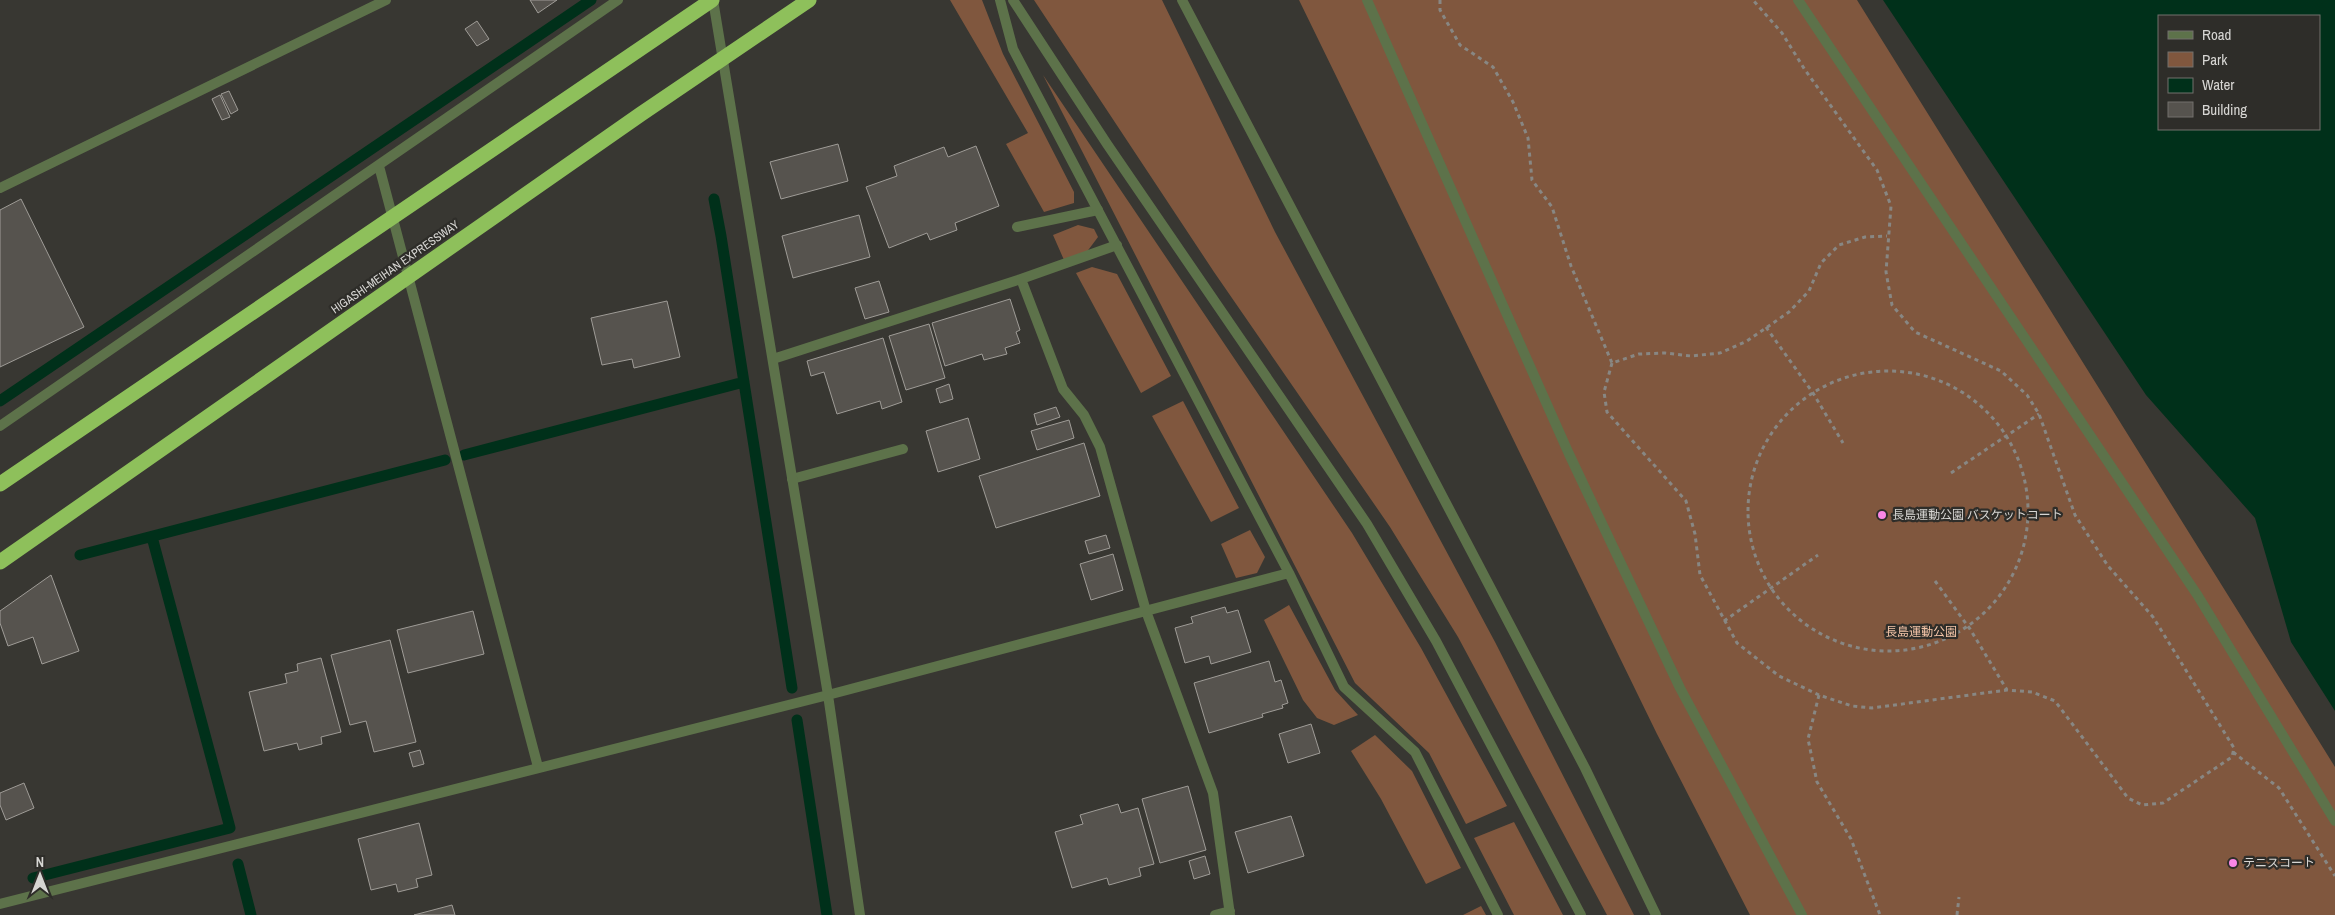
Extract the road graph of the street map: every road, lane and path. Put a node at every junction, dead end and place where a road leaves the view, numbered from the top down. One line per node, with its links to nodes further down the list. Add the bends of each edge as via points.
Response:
1 (386, 0): 13 (street)
2 (618, 0): 12 (street)
3 (713, 0): 20 (street); 30 (highway)
4 (809, 0): 32 (highway, HIGASHI-MEIHAN EXPRESSWAY)
5 (1000, 0): 14 (street, via 1013,49)
6 (1013, 0): 52 (street, via 1133,183 1367,524 1436,641)
7 (1182, 0): 53 (street, via 1585,768)
8 (1367, 0): 54 (street, via 1569,454 1680,688)
9 (1440, 0): 21 (path, via 1440,10 1460,45 1493,67 1513,102 1528,138 1532,180 1552,207 1571,266)
10 (1753, 0): 16 (path, via 1782,33 1877,170 1891,206)
11 (1798, 0): 44 (street, via 2198,596)
12 (379, 166): 24 (street); 43 (street)
13 (0, 188)
14 (1098, 210): 15 (street); 17 (street)
15 (1017, 227)
16 (1887, 236): 19 (path, via 1865,237 1839,245 1821,263 1809,291 1789,312); 23 (path, via 1886,272 1892,305 1915,332 2000,371 2027,395)
17 (1117, 245): 18 (street); 33 (street)
18 (1021, 279): 20 (street); 36 (street, via 1063,389 1084,415 1100,447)
19 (1766, 327): 21 (path, via 1747,341 1720,353 1691,356 1640,354); 22 (path)
20 (773, 359): 29 (street)
21 (1612, 363): 37 (path, via 1604,392 1607,412 1686,502 1695,534 1700,575)
22 (1813, 393): 25 (path, via 1850,375 1886,370 1928,377 1964,390 1989,412); 26 (path); 35 (path, via 1784,416 1763,447 1751,476 1747,508 1751,549)
23 (2038, 414): 25 (path); 42 (path, via 2075,515 2108,566 2154,617 2227,736)
24 (0, 426)
25 (2006, 435): 28 (path); 38 (path, via 2019,458 2029,501 2024,551 2008,587 1990,611)
26 (1843, 443)
27 (904, 449): 29 (street)
28 (1951, 473)
29 (792, 479): 40 (street)
30 (0, 484)
31 (1818, 556): 35 (path)
32 (0, 563)
33 (1289, 573): 36 (street); 51 (street, via 1344,687 1414,752)
34 (1935, 581): 38 (path)
35 (1769, 592): 37 (path); 38 (path, via 1793,618 1829,640 1875,652 1923,647)
36 (1146, 611): 40 (street); 48 (street, via 1213,793)
37 (1724, 621): 41 (path, via 1737,643 1779,676)
38 (1970, 629): 39 (path)
39 (2007, 690): 41 (path, via 1872,708 1852,706); 42 (path, via 2032,692 2055,701 2128,798 2142,805 2163,803 2220,767 2232,757)
40 (828, 695): 43 (street); 49 (street)
41 (1818, 695): 55 (path, via 1808,739 1817,782 1851,839)
42 (2233, 752): 45 (path, via 2279,788)
43 (538, 767): 47 (street)
44 (2335, 821)
45 (2335, 876)
46 (1959, 897): 56 (path)
47 (0, 904)
48 (1230, 913): 50 (street)
49 (860, 915)
50 (1215, 915)
51 (1498, 915)
52 (1581, 915)
53 (1656, 915)
54 (1802, 915)
55 (1880, 915)
56 (1956, 915)

